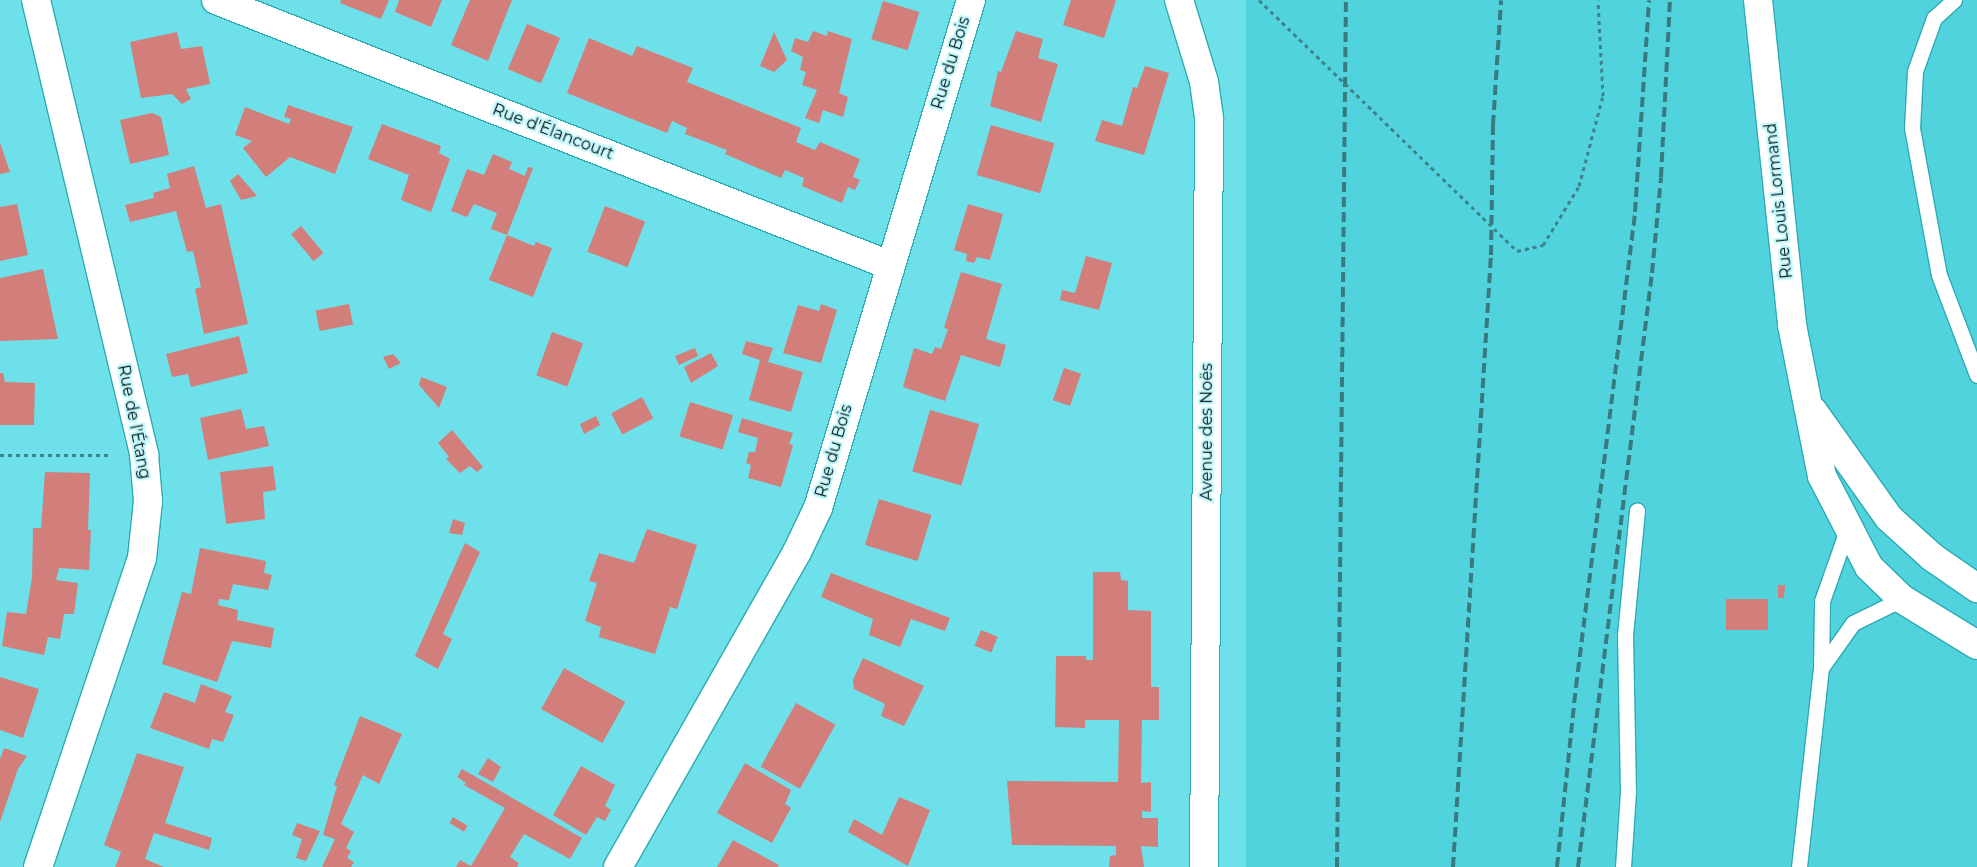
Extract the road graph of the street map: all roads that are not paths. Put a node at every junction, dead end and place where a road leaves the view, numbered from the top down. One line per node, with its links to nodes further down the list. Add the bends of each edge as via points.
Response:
1 (36, 0): 16 (street, Rue de l'Étang, via 144,455 148,501 142,558)
2 (216, 0): 7 (street, Rue d'Élancourt)
3 (971, 0): 7 (street, Rue du Bois)
4 (1179, 0): 18 (street, Avenue des Noës, via 1204,82 1209,119)
5 (1758, 0): 9 (street, Rue Louis Lormand, via 1792,325)
6 (1954, 0): 8 (lane, via 1934,18 1915,71 1912,128 1939,275)
7 (889, 265): 17 (street, Rue du Bois, via 818,508 797,552)
8 (1977, 375)
9 (1806, 401): 11 (street, Rue Louis Lormand, via 1822,476); 12 (street, Rue Louis Lormand, via 1889,518 1932,557)
10 (1637, 511): 19 (lane, via 1625,635 1628,791)
11 (1848, 526): 13 (street, Rue Louis Lormand, via 1869,567); 15 (lane, via 1822,601)
12 (1977, 588)
13 (1902, 599): 14 (street, Rue Louis Lormand); 15 (lane, via 1853,623)
14 (1977, 645)
15 (1821, 668): 20 (lane)
16 (38, 867)
17 (618, 867)
18 (1204, 867)
19 (1623, 867)
20 (1800, 867)

